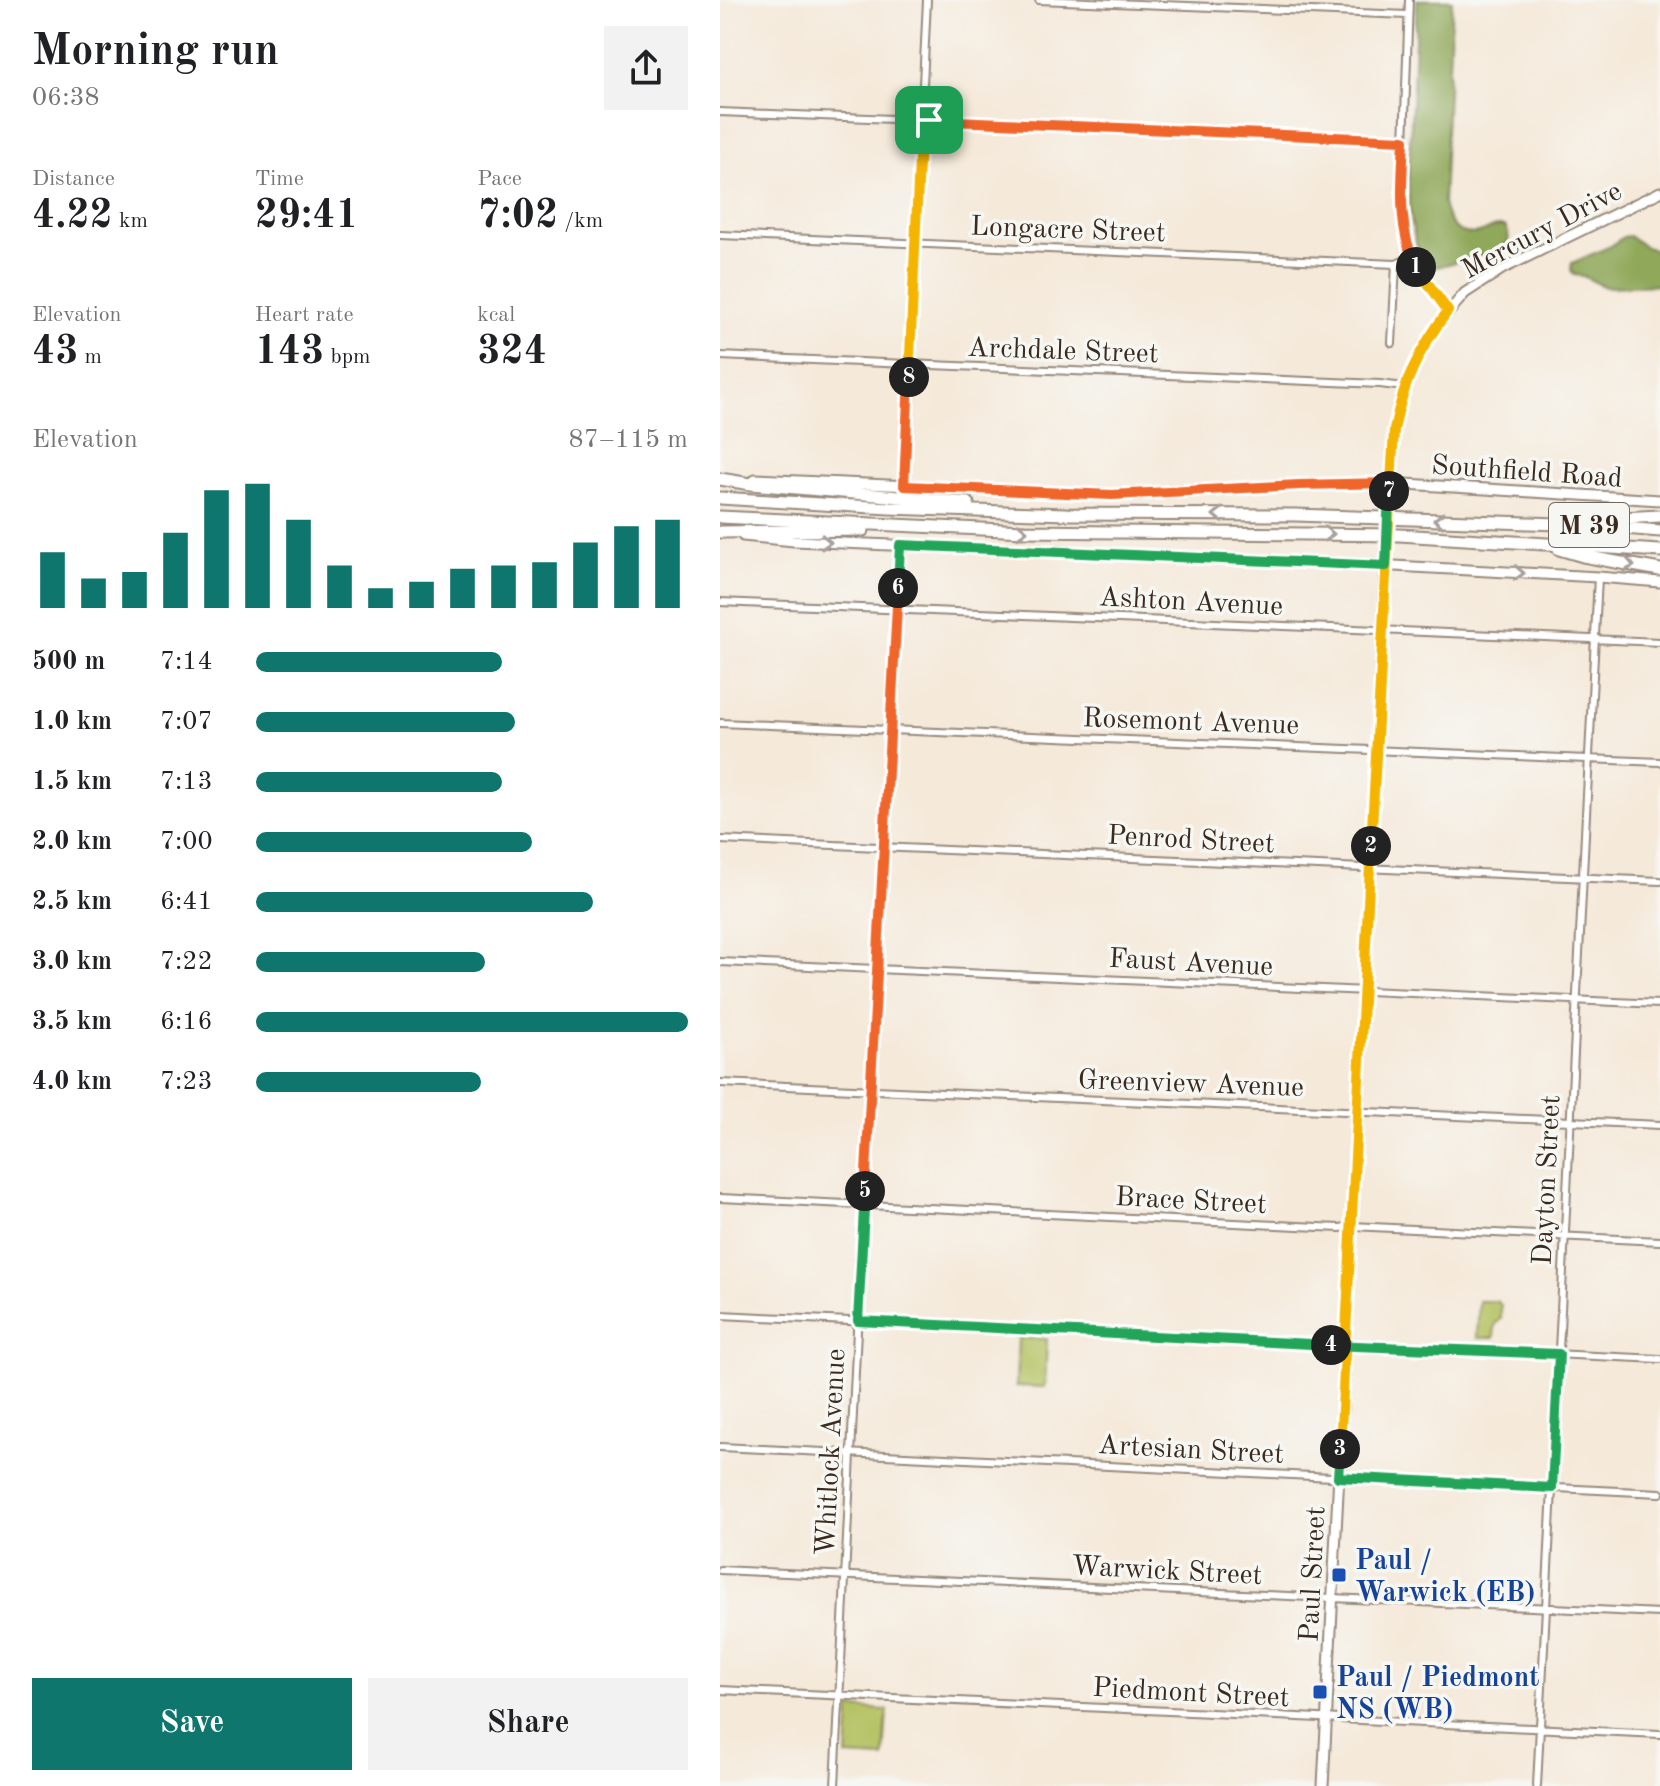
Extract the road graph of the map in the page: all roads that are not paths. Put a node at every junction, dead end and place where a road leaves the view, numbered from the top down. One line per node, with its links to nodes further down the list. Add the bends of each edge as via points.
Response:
1 (927, 0): 6 (street)
2 (1039, 0): 4 (street)
3 (1409, 0): 4 (street)
4 (1408, 15): 7 (street)
5 (720, 112): 6 (street)
6 (921, 119): 7 (street); 10 (street)
7 (1404, 140): 11 (street, via 1403,224)
8 (1660, 192): 13 (main road, Mercury Drive, via 1502,269)
9 (720, 235): 10 (street, Longacre Street)
10 (915, 244): 12 (street, Longacre Street); 16 (street)
11 (1412, 257): 12 (street, Longacre Street); 13 (street)
12 (1396, 264): 14 (street)
13 (1448, 311): 17 (main road, Paul Street)
14 (1392, 343)
15 (720, 356): 16 (street, Archdale Street)
16 (910, 364): 17 (street, Archdale Street); 20 (street)
17 (1404, 387): 19 (main road, Paul Street)
18 (720, 478): 20 (main road, Southfield Road); 23 (highway)
19 (1390, 483): 20 (main road, Southfield Road, via 1112,495); 22 (main road, Southfield Road); 33 (main road, Paul Street, bridge)
20 (904, 486)
21 (720, 498): 23 (highway, M 39)
22 (1660, 500)
23 (1008, 511): 26 (highway, M 39, one-way to 23)
24 (1660, 516): 26 (highway)
25 (720, 517): 27 (highway, M 39)
26 (1588, 525): 28 (highway, M 39)
27 (970, 528): 29 (highway); 30 (highway, M 39, one-way to 30, via 1399,535)
28 (1660, 531)
29 (720, 534): 31 (main road, one-way to 31)
30 (1543, 544): 32 (highway, M 39); 34 (highway, one-way to 34)
31 (900, 545): 33 (main road); 38 (street, Whitlock Avenue)
32 (1660, 551)
33 (1386, 561): 35 (main road, one-way to 35); 39 (main road, Paul Street)
34 (1660, 570)
35 (1598, 577): 36 (main road); 40 (street, Dayton Street)
36 (1660, 582)
37 (720, 602): 38 (street, Ashton Avenue)
38 (897, 609): 39 (street, Ashton Avenue); 43 (street, Whitlock Avenue)
39 (1382, 631): 40 (street, Ashton Avenue); 44 (main road, Paul Street)
40 (1595, 639): 41 (street, Ashton Avenue); 45 (street, Dayton Street)
41 (1660, 642)
42 (720, 723): 43 (street, Rosemont Avenue)
43 (890, 731): 44 (street, Rosemont Avenue); 48 (street, Whitlock Avenue)
44 (1376, 749): 45 (street, Rosemont Avenue); 49 (main road, Paul Street)
45 (1589, 758): 46 (street, Rosemont Avenue); 50 (street, Dayton Street)
46 (1660, 762)
47 (720, 840): 48 (street, Penrod Street)
48 (884, 847): 49 (street, Penrod Street); 53 (street, Whitlock Avenue)
49 (1370, 869): 50 (street, Penrod Street); 54 (main road, Paul Street)
50 (1583, 877): 51 (street, Penrod Street); 55 (street, Dayton Street)
51 (1660, 881)
52 (720, 962): 53 (street, Faust Avenue)
53 (877, 969): 54 (street, Faust Avenue); 58 (street, Whitlock Avenue)
54 (1363, 991): 55 (street, Faust Avenue); 59 (main road, Paul Street)
55 (1576, 1000): 56 (street, Faust Avenue); 60 (street, Dayton Street)
56 (1660, 1004)
57 (720, 1083): 58 (street, Greenview Avenue)
58 (870, 1090): 59 (street, Greenview Avenue); 63 (street, Whitlock Avenue)
59 (1357, 1111): 60 (street, Greenview Avenue); 64 (main road, Paul Street)
60 (1570, 1121): 61 (street, Greenview Avenue); 65 (street, Dayton Street)
61 (1660, 1125)
62 (720, 1198): 63 (street, Brace Street)
63 (865, 1204): 64 (street, Brace Street); 68 (street, Whitlock Avenue)
64 (1352, 1226): 65 (street, Brace Street); 69 (main road, Paul Street)
65 (1565, 1237): 66 (street, Brace Street); 70 (street, Dayton Street)
66 (1660, 1241)
67 (720, 1315): 68 (street)
68 (858, 1321): 69 (street); 73 (street, Whitlock Avenue)
69 (1345, 1345): 70 (street); 74 (main road, Paul Street)
70 (1559, 1354): 71 (street); 75 (street, Dayton Street)
71 (1660, 1359)
72 (720, 1447): 73 (street, Artesian Street)
73 (851, 1454): 74 (street, Artesian Street); 78 (street, Whitlock Avenue)
74 (1338, 1477): 75 (street, Artesian Street); 79 (main road, Paul Street)
75 (1552, 1488): 76 (street, Artesian Street); 80 (street, Dayton Street)
76 (1660, 1493)
77 (720, 1570): 78 (street, Warwick Street)
78 (845, 1576): 79 (street, Warwick Street); 83 (street, Whitlock Avenue)
79 (1332, 1598): 80 (street, Warwick Street); 84 (main road, Paul Street)
80 (1546, 1608): 81 (street, Warwick Street); 85 (street, Dayton Street)
81 (1660, 1613)
82 (720, 1690): 83 (street, Piedmont Street)
83 (839, 1696): 84 (street, Piedmont Street); 87 (street, Whitlock Avenue)
84 (1326, 1719): 85 (street, Piedmont Street); 88 (main road, Paul Street)
85 (1540, 1729): 86 (street, Piedmont Street); 89 (street, Dayton Street)
86 (1660, 1734)
87 (835, 1786)
88 (1323, 1786)
89 (1537, 1786)

